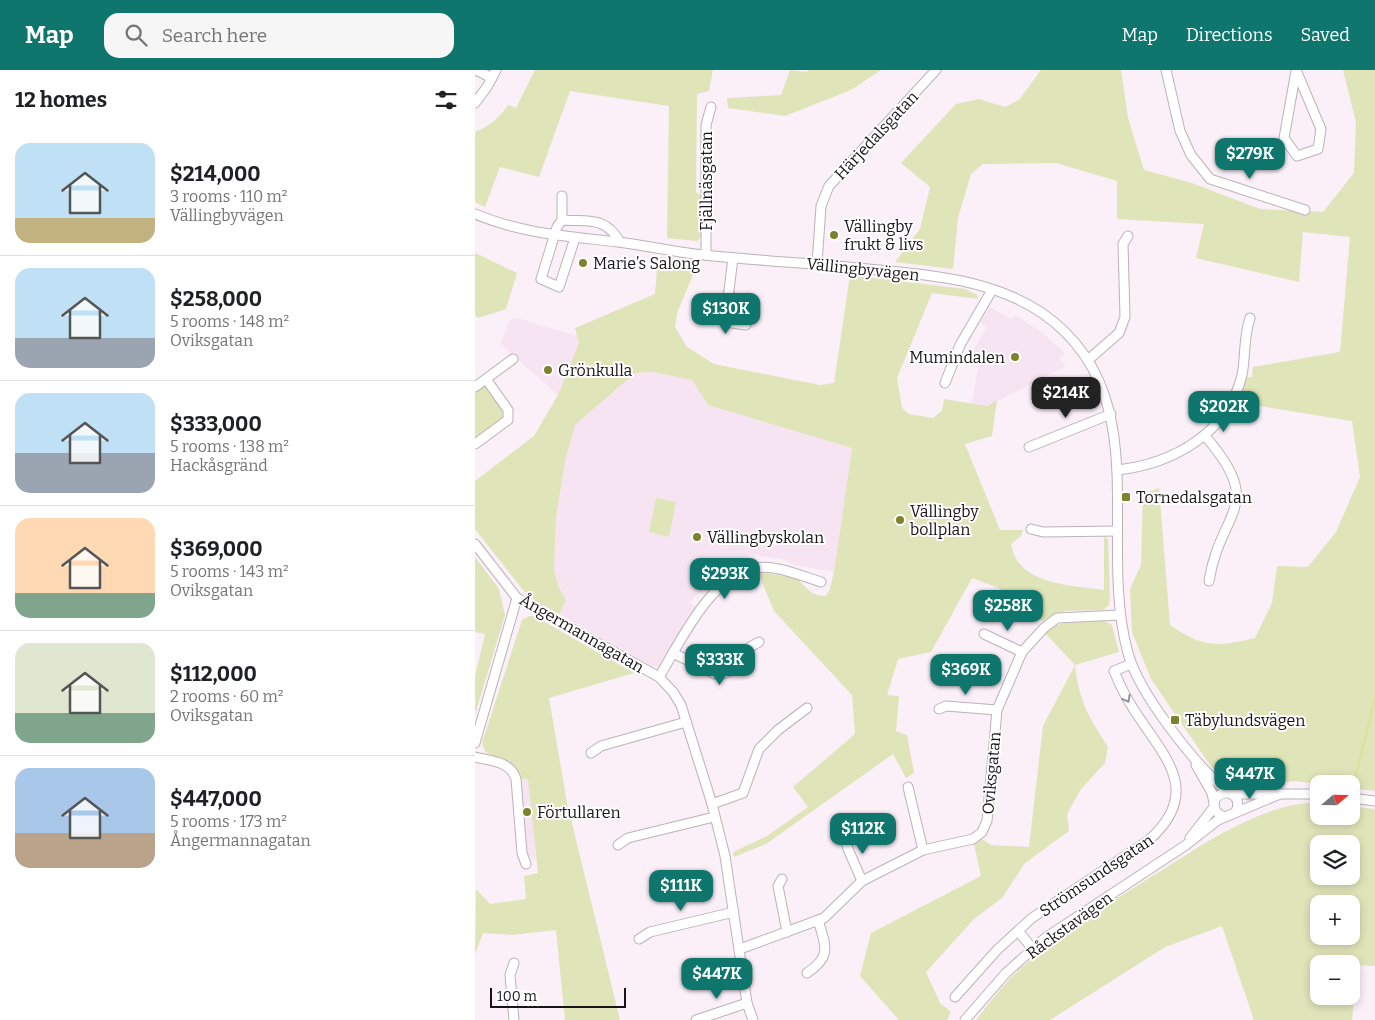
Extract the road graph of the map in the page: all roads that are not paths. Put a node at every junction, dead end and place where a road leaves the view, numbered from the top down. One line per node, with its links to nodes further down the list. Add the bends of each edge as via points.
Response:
1 (476, 70): 5 (street)
2 (936, 70): 18 (street, Härjedalsgatan, via 829,186 821,206)
3 (1166, 70): 9 (street, via 1180,131 1191,155 1210,179)
4 (1296, 70): 4 (street, via 1284,138 1297,156 1318,148 1321,129)
5 (494, 74): 6 (street)
6 (475, 103)
7 (711, 107): 16 (street, Fjällnäsgatan, via 706,125)
8 (563, 196): 11 (street)
9 (1305, 210)
10 (475, 214): 12 (street, Vällingbyvägen)
11 (562, 220): 12 (street); 15 (street, via 604,223)
12 (555, 236): 14 (street, Vällingbyvägen); 14 (street, via 541,279 559,287)
13 (1129, 236): 23 (street, via 1123,244 1125,317 1119,333)
14 (575, 238): 15 (street, Vällingbyvägen)
15 (620, 242): 16 (street, Vällingbyvägen)
16 (706, 255): 17 (street, Vällingbyvägen)
17 (733, 258): 18 (street, Vällingbyvägen); 20 (street)
18 (817, 264): 19 (street, Vällingbyvägen, via 957,280)
19 (992, 290): 23 (street, Vällingbyvägen, via 1042,313 1072,340); 25 (street, via 960,345)
20 (728, 295)
21 (1250, 318): 28 (street, via 1244,335 1242,374 1234,399)
22 (513, 359): 24 (street)
23 (1088, 360): 27 (street, Vällingbyvägen)
24 (486, 379): 26 (street); 29 (street, via 508,410 508,420)
25 (945, 383)
26 (475, 387)
27 (1111, 414): 30 (street); 31 (street, Vällingbyvägen)
28 (1205, 436): 31 (street, via 1157,462); 35 (street, via 1236,483 1237,503 1213,558)
29 (475, 444)
30 (1029, 447)
31 (1117, 470): 33 (street, Vällingbyvägen)
32 (1031, 529): 33 (street, via 1043,532)
33 (1117, 531): 38 (street, Vällingbyvägen)
34 (475, 544): 37 (street, Ångermannagatan)
35 (1209, 581)
36 (821, 582): 41 (street, via 783,570 762,568 732,576 699,610)
37 (517, 598): 44 (street, Ångermannagatan); 49 (street)
38 (1120, 615): 42 (street, Oviksgatan, via 1057,618); 43 (street, Vällingbyvägen)
39 (985, 634): 42 (street)
40 (759, 642): 41 (street, via 723,674 715,674)
41 (673, 652): 44 (street)
42 (1022, 652): 47 (street, Oviksgatan)
43 (1131, 664): 51 (street, Vällingbyvägen, via 1142,688); 73 (street, Strömsundsgatan, one-way to 73, via 1114,671 1131,706 1168,759 1176,790 1174,807 1164,827 1149,840 1032,918)
44 (659, 677): 48 (street, Ångermannagatan, via 673,692)
45 (807, 708): 59 (street, via 778,730 759,750 743,793)
46 (939, 709): 47 (street, Oviksgatan, via 946,706)
47 (997, 710): 67 (street, Oviksgatan, via 987,821 982,832 973,839)
48 (686, 722): 50 (street, via 601,746); 59 (street, Ångermannagatan)
49 (475, 743)
50 (591, 753)
51 (1191, 754): 54 (street, Vällingbyvägen); 60 (street, Vällingbyvägen)
52 (475, 757): 68 (street, via 505,765 513,771 522,853)
53 (907, 787): 67 (street)
54 (1231, 793): 55 (street); 60 (street, via 1221,793); 61 (street, via 1238,800)
55 (1280, 794): 56 (street); 61 (street)
56 (1310, 794)
57 (1360, 799): 58 (street)
58 (1375, 801)
59 (712, 804): 62 (street, Ångermannagatan)
60 (1214, 805): 63 (street); 65 (street, Råckstavägen)
61 (1236, 812): 63 (street)
62 (714, 817): 66 (street, via 628,838); 71 (street, Ångermannagatan, via 725,856)
63 (1225, 817): 65 (street, Råckstavägen)
64 (845, 835): 70 (street)
65 (1186, 845): 77 (street, Råckstavägen)
66 (618, 846)
67 (923, 850): 70 (street, Oviksgatan)
68 (527, 864)
69 (781, 879): 74 (street, via 778,886)
70 (862, 881): 72 (street, Oviksgatan)
71 (734, 912): 75 (street, via 650,932); 76 (street, Ångermannagatan)
72 (818, 920): 74 (street, Oviksgatan); 79 (street, via 825,952 821,964)
73 (1018, 931): 77 (street); 80 (street, Strömsundsgatan)
74 (787, 932): 76 (street, Oviksgatan)
75 (639, 939)
76 (740, 949): 81 (street, Ångermannagatan)
77 (1033, 949): 85 (street, Råckstavägen, via 1006,973)
78 (514, 963): 82 (street, via 510,975)
79 (807, 974)
80 (955, 997)
81 (747, 1003): 83 (street); 84 (street, Ångermannagatan)
82 (514, 1020)
83 (696, 1020)
84 (753, 1020)
85 (965, 1020)

